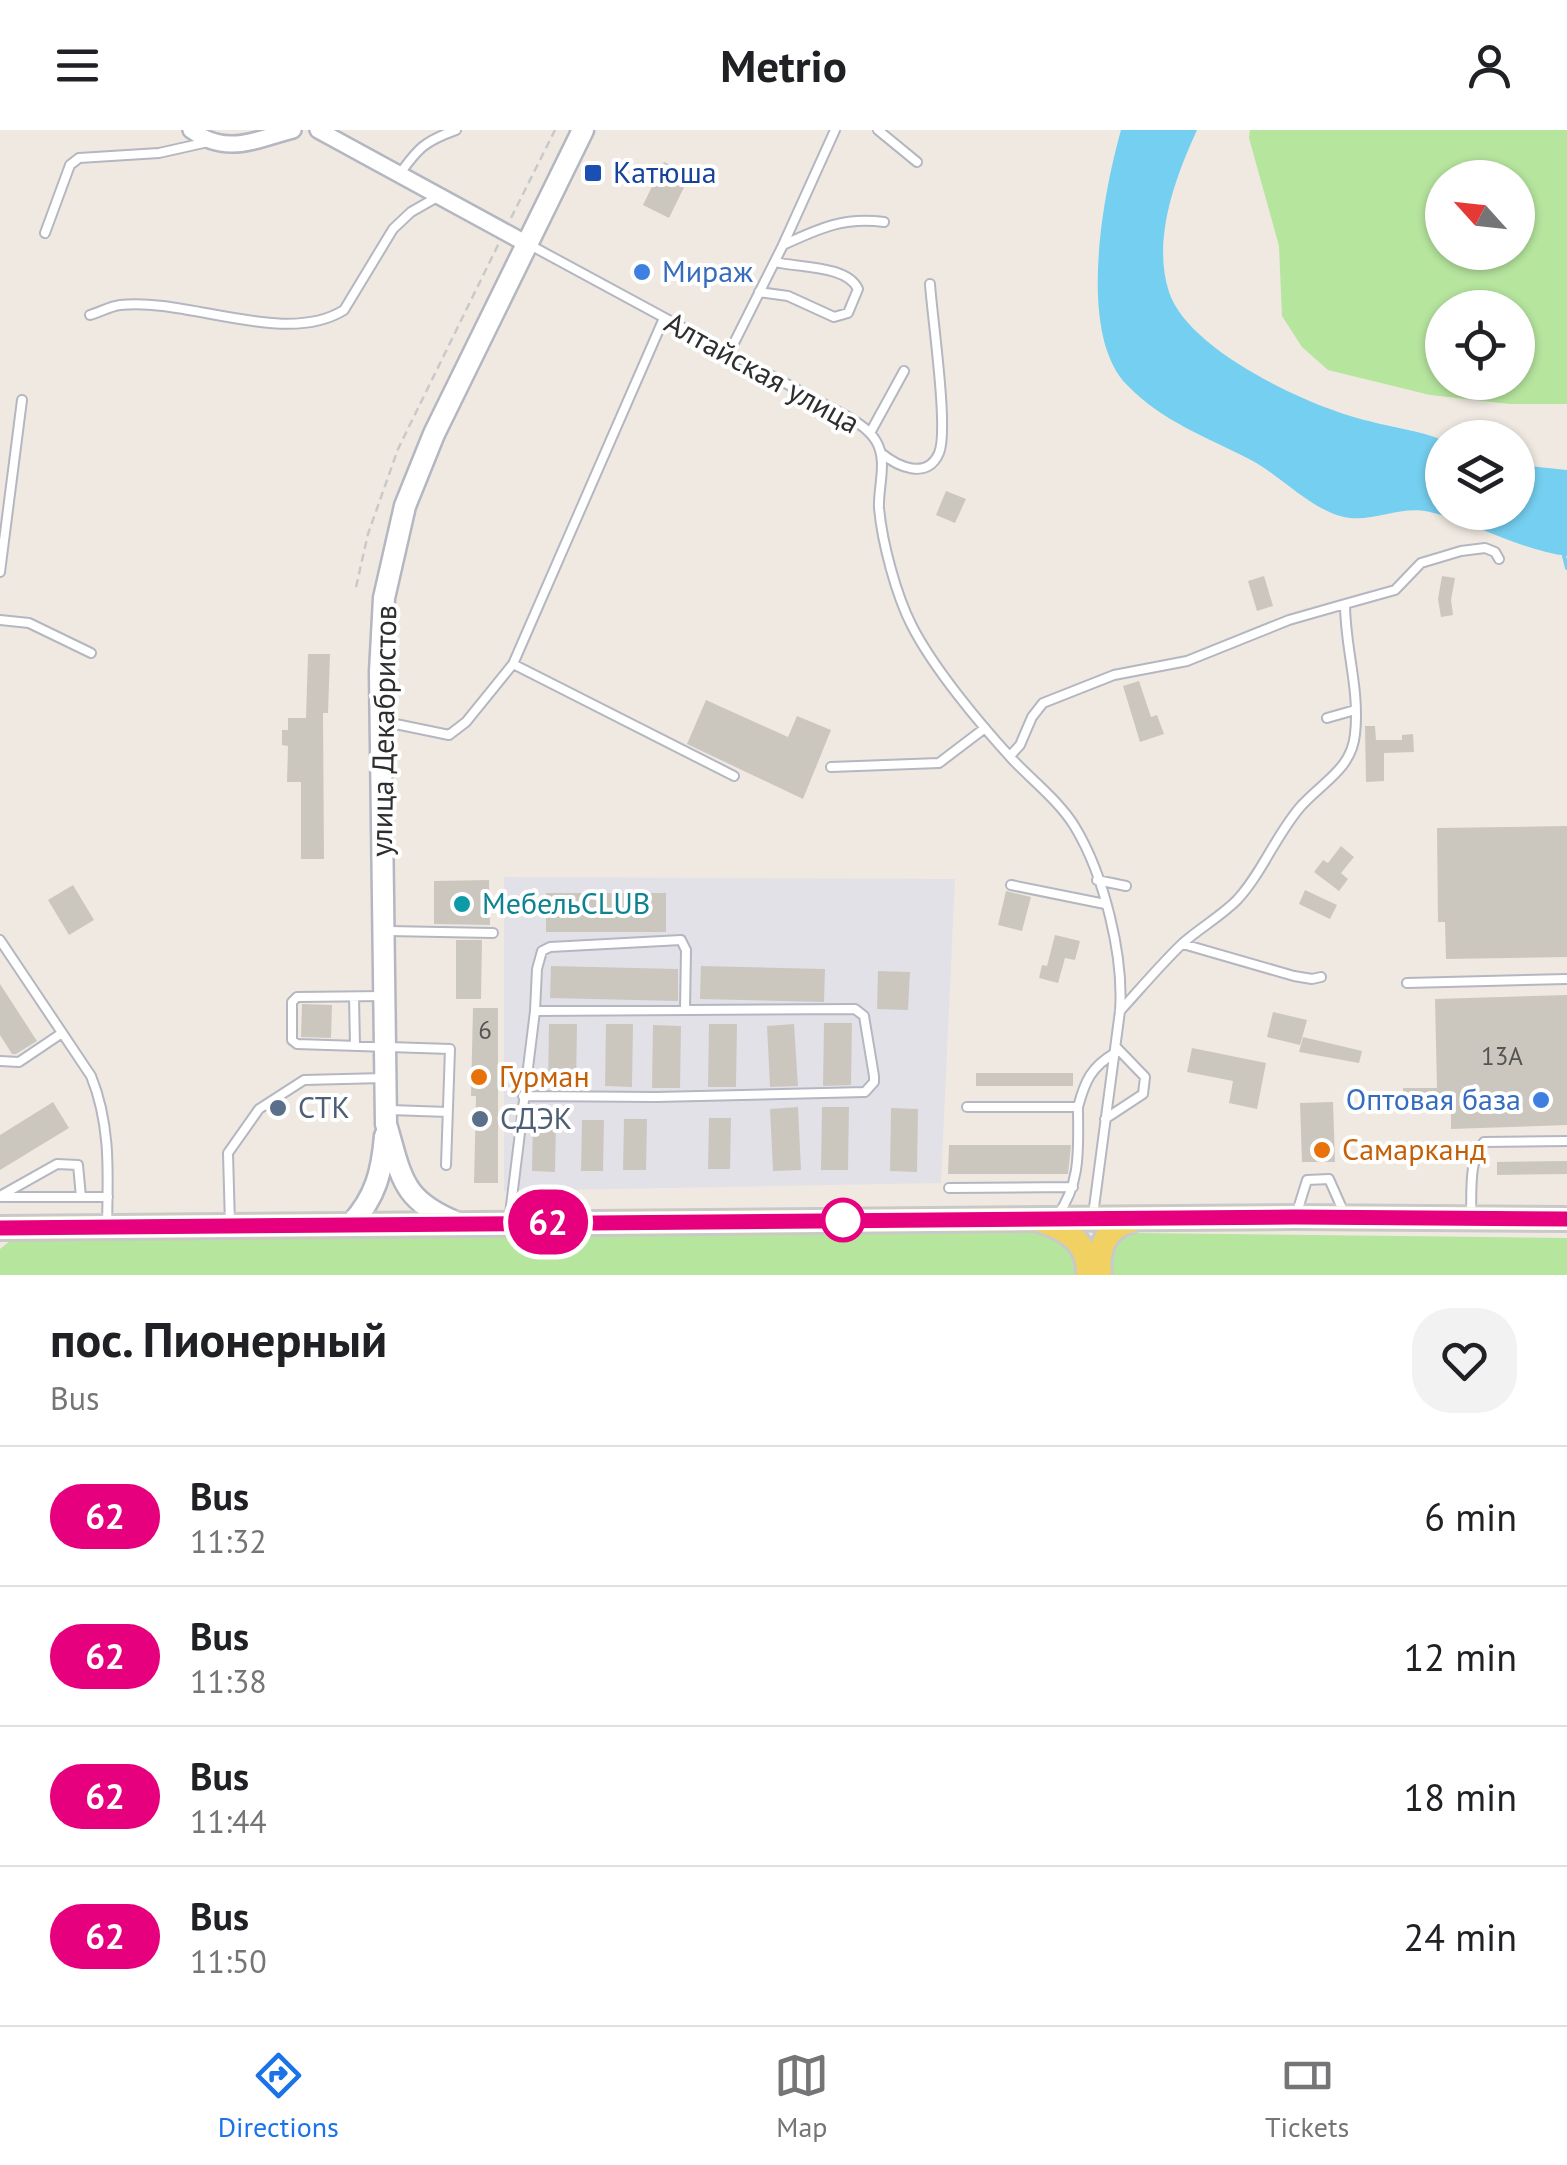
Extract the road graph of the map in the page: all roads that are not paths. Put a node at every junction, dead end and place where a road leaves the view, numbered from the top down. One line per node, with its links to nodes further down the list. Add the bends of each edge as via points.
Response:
1 (192, 130): 10 (street)
2 (293, 130): 10 (street, via 232,146)
3 (318, 130): 12 (street, Алтайская улица)
4 (456, 130): 12 (lane, via 418,148)
5 (583, 130): 16 (main road, улица Декабристов)
6 (846, 130): 8 (lane)
7 (878, 130): 9 (lane)
8 (834, 131): 17 (lane)
9 (894, 135): 11 (lane)
10 (208, 142): 15 (lane, via 80,158 70,164)
11 (917, 162)
12 (399, 175): 13 (street, Алтайская улица)
13 (440, 195): 16 (street, Алтайская улица); 21 (lane, via 394,230 344,310 330,318 285,323 120,305)
14 (884, 222): 17 (lane, via 856,218)
15 (45, 233)
16 (528, 244): 22 (lane, Алтайская улица); 36 (main road, улица Декабристов, via 405,506 384,598)
17 (783, 245): 18 (lane)
18 (775, 262): 20 (lane); 20 (lane, via 840,272 855,282 848,313 834,317 788,296)
19 (930, 284): 27 (lane, via 941,448 928,465 912,470)
20 (759, 292): 23 (lane)
21 (90, 315)
22 (664, 318): 23 (lane, Алтайская улица); 33 (lane)
23 (729, 353): 26 (lane, Алтайская улица)
24 (904, 371): 26 (lane)
25 (22, 400): 29 (lane)
26 (870, 433): 27 (lane, Алтайская улица)
27 (881, 453): 37 (lane, Алтайская улица, via 882,524 900,596 924,646)
28 (1499, 559): 30 (lane, via 1485,548 1461,551 1422,563 1395,590)
29 (0, 572)
30 (1345, 604): 34 (lane); 38 (lane, via 1187,661 1114,676 1043,702)
31 (0, 620): 32 (lane, via 29,623)
32 (92, 653)
33 (513, 664): 36 (lane, via 449,735); 40 (lane)
34 (1355, 710): 35 (lane); 48 (lane, via 1356,733 1343,768 1279,833 1236,901)
35 (1327, 718)
36 (381, 721): 45 (main road, улица Декабристов)
37 (985, 728): 38 (lane, Алтайская улица); 39 (lane, via 939,762)
38 (1010, 756): 41 (lane, Алтайская улица, via 1074,826)
39 (832, 767)
40 (734, 776)
41 (1096, 880): 43 (lane); 44 (lane, Алтайская улица)
42 (1010, 885): 44 (lane)
43 (1126, 886)
44 (1105, 904): 56 (lane, Алтайская улица, via 1119,953)
45 (383, 931): 46 (lane); 53 (main road, улица Декабристов)
46 (494, 933)
47 (0, 940): 49 (lane)
48 (1183, 944): 50 (lane, via 1294,976); 56 (lane)
49 (4, 956): 58 (lane)
50 (1321, 977)
51 (1567, 978): 52 (lane)
52 (1407, 984)
53 (384, 996): 54 (lane); 60 (main road, улица Декабристов)
54 (354, 997): 59 (lane); 59 (lane, via 297,997 292,1040)
55 (685, 1010): 57 (lane); 57 (lane, via 686,950 680,940 550,946 537,969); 64 (lane, via 860,1012 874,1082 865,1092)
56 (1120, 1010): 61 (lane, Алтайская улица)
57 (535, 1011): 64 (lane)
58 (62, 1033): 62 (lane, via 18,1062); 76 (lane, via 100,1098)
59 (355, 1046): 60 (lane)
60 (384, 1047): 63 (main road, улица Декабристов); 67 (lane, via 450,1049)
61 (1116, 1050): 66 (lane, via 1085,1081); 69 (lane, Алтайская улица); 69 (lane, via 1145,1077 1143,1094)
62 (0, 1061)
63 (384, 1078): 68 (main road, улица Декабристов); 87 (lane, via 304,1080 258,1109 228,1154)
64 (523, 1096): 84 (lane)
65 (967, 1107): 66 (lane)
66 (1078, 1107): 73 (lane)
67 (448, 1112): 68 (lane); 71 (lane)
68 (386, 1117): 85 (main road, улица Декабристов, via 410,1193); 86 (main road, via 378,1183)
69 (1106, 1119): 81 (lane, Алтайская улица)
70 (1567, 1141): 78 (lane, via 1484,1142 1478,1147)
71 (446, 1166)
72 (948, 1188): 73 (lane)
73 (1073, 1188): 80 (lane)
74 (0, 1196): 75 (lane); 75 (lane, via 57,1164 78,1164)
75 (80, 1197): 76 (lane)
76 (108, 1197): 88 (lane)
77 (1295, 1217): 79 (main road); 79 (lane, via 1307,1180 1329,1179); 82 (main road)
78 (1471, 1217): 79 (main road); 83 (main road)
79 (1346, 1218)
80 (1044, 1219): 81 (main road); 84 (main road); 90 (main road, via 1074,1236)
81 (1092, 1219): 82 (main road)
82 (1140, 1219): 91 (main road, via 1108,1235)
83 (1567, 1219)
84 (510, 1222): 85 (main road)
85 (458, 1223): 86 (main road)
86 (351, 1224): 87 (main road)
87 (230, 1225): 88 (main road)
88 (107, 1226): 89 (main road)
89 (7, 1230)
90 (1088, 1275)
91 (1100, 1275)

